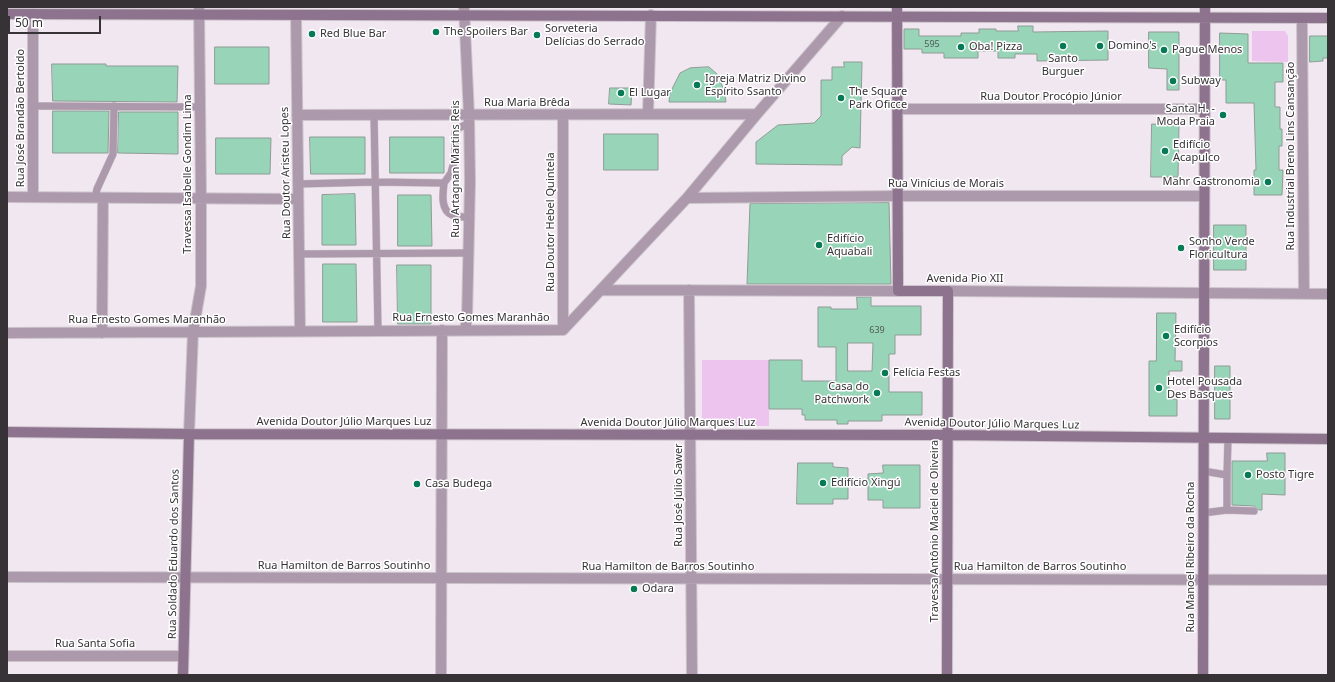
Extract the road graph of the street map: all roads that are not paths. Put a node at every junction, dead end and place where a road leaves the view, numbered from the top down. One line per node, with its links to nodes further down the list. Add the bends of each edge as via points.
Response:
1 (1205, 7): 10 (street, Rua Manoel Ribeiro da Rocha)
2 (198, 11): 6 (street); 7 (street); 15 (street, Travessa Isabelle Gondim Lima)
3 (464, 11): 7 (street); 8 (street); 23 (street, Rua Artagnan Martins Reis)
4 (897, 12): 9 (street); 10 (street); 16 (street)
5 (7, 14): 6 (street)
6 (33, 14): 13 (street, Rua José Brandão Bertoldo)
7 (296, 15): 22 (street, Rua Doutor Aristeu Lopes)
8 (651, 15): 9 (street); 19 (street)
9 (842, 16): 20 (street, Rua Ernesto Gomes Maranhão)
10 (1205, 18): 11 (street); 17 (street, Rua Manoel Ribeiro da Rocha)
11 (1302, 18): 12 (street); 44 (street, Rua Industrial Breno Lins Cansanção)
12 (1328, 18)
13 (33, 106): 14 (lane); 30 (street, Rua José Brandão Bertoldo)
14 (114, 106): 15 (lane); 31 (lane, via 113,154 97,189)
15 (200, 107): 32 (street, Travessa Isabelle Gondim Lima)
16 (898, 109): 17 (street, Rua Doutor Procópio Júnior); 27 (street)
17 (1204, 109): 28 (street, Rua Manoel Ribeiro da Rocha)
18 (374, 114): 22 (street, Rua Maria Brêda); 23 (street, Rua Maria Brêda); 24 (lane)
19 (648, 114): 20 (street, Rua Maria Brêda); 21 (street, Rua Maria Brêda)
20 (757, 114): 33 (street, Rua Ernesto Gomes Maranhão)
21 (563, 115): 23 (street, Rua Maria Brêda); 48 (street, Rua Doutor Hebel Quintela)
22 (297, 116): 26 (street, Rua Doutor Aristeu Lopes)
23 (469, 119): 25 (lane, via 456,133 455,158 451,173); 35 (street, Rua Artagnan Martins Reis)
24 (375, 182): 25 (lane); 26 (lane); 38 (lane)
25 (444, 183): 35 (lane, via 443,202 446,210 452,215)
26 (298, 184): 34 (street, Rua Doutor Aristeu Lopes)
27 (898, 196): 28 (street, Rua Vinícius de Morais); 33 (street, Rua Vinícius de Morais); 41 (street)
28 (1204, 196): 43 (street, Rua Manoel Ribeiro da Rocha)
29 (7, 197): 30 (street)
30 (33, 197): 31 (street)
31 (99, 198): 32 (street); 53 (street)
32 (201, 198): 34 (street); 51 (street, Travessa Isabelle Gondim Lima, via 201,286)
33 (688, 198): 39 (street, Rua Ernesto Gomes Maranhão)
34 (298, 199): 37 (street, Rua Doutor Aristeu Lopes)
35 (468, 217): 36 (street, Rua Artagnan Martins Reis)
36 (468, 253): 38 (lane); 47 (street, Rua Artagnan Martins Reis)
37 (299, 254): 38 (lane); 49 (street, Rua Doutor Aristeu Lopes)
38 (376, 254): 50 (lane)
39 (602, 290): 40 (street, Avenida Pio XII); 48 (street, Rua Ernesto Gomes Maranhão)
40 (689, 290): 41 (street, Avenida Pio XII); 58 (street, Rua José Júlio Sawer)
41 (898, 290): 42 (street, Avenida Pio XII)
42 (948, 290): 43 (street, Avenida Pio XII); 57 (street, Travessa Antônio Maciel de Oliveira)
43 (1203, 293): 44 (street, Avenida Pio XII); 59 (street, Rua Manoel Ribeiro da Rocha)
44 (1304, 293): 45 (street, Avenida Pio XII)
45 (1328, 294)
46 (442, 330): 47 (street, Rua Ernesto Gomes Maranhão); 50 (street, Rua Ernesto Gomes Maranhão); 56 (street)
47 (466, 330): 48 (street, Rua Ernesto Gomes Maranhão)
48 (563, 330)
49 (300, 331): 50 (street, Rua Ernesto Gomes Maranhão); 51 (street, Rua Ernesto Gomes Maranhão)
50 (378, 331)
51 (193, 332): 53 (street, Rua Ernesto Gomes Maranhão); 55 (street, Travessa Isabelle Gondim Lima)
52 (7, 333): 53 (street, Rua Ernesto Gomes Maranhão)
53 (102, 333)
54 (7, 432): 55 (street, Avenida Doutor Júlio Marques Luz)
55 (189, 434): 56 (street, Avenida Doutor Júlio Marques Luz); 68 (street, Rua Soldado Eduardo dos Santos)
56 (442, 434): 58 (street, Avenida Doutor Júlio Marques Luz); 69 (street)
57 (948, 434): 58 (street, Avenida Doutor Júlio Marques Luz); 59 (street, Avenida Doutor Júlio Marques Luz); 71 (street, Travessa Antônio Maciel de Oliveira)
58 (690, 435): 70 (street, Rua José Júlio Sawer)
59 (1202, 438): 60 (street, Avenida Doutor Júlio Marques Luz); 62 (street, Rua Manoel Ribeiro da Rocha)
60 (1228, 439): 61 (street, Avenida Doutor Júlio Marques Luz); 63 (lane)
61 (1328, 439)
62 (1203, 471): 63 (lane); 66 (street, Rua Manoel Ribeiro da Rocha)
63 (1226, 475): 64 (lane)
64 (1227, 510): 65 (lane); 66 (lane)
65 (1254, 511)
66 (1203, 513): 72 (street, Rua Manoel Ribeiro da Rocha)
67 (7, 577): 68 (street, Rua Hamilton de Barros Soutinho)
68 (185, 578): 69 (street, Rua Hamilton de Barros Soutinho); 75 (street, Rua Soldado Eduardo dos Santos)
69 (441, 578): 70 (street, Rua Hamilton de Barros Soutinho); 77 (street)
70 (692, 579): 71 (street, Rua Hamilton de Barros Soutinho); 78 (street, Rua José Júlio Sawer)
71 (947, 579): 72 (street, Rua Hamilton de Barros Soutinho); 79 (street, Travessa Antônio Maciel de Oliveira)
72 (1204, 579): 73 (street, Rua Hamilton de Barros Soutinho); 80 (street, Rua Manoel Ribeiro da Rocha)
73 (1328, 580)
74 (7, 656): 75 (street, Rua Santa Sofia)
75 (183, 656): 76 (street, Rua Soldado Eduardo dos Santos)
76 (183, 675)
77 (441, 675)
78 (692, 675)
79 (946, 675)
80 (1203, 675)

